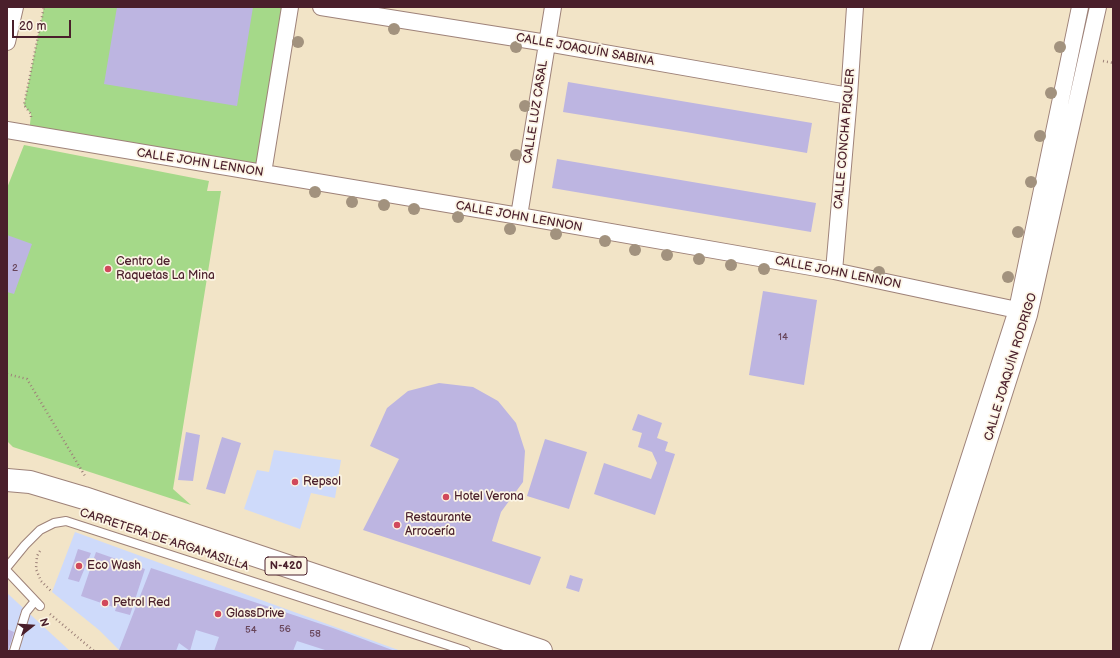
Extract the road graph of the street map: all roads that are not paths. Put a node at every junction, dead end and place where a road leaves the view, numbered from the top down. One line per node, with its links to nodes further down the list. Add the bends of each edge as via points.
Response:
1 (15, 7): 8 (street)
2 (290, 7): 12 (street)
3 (321, 7): 9 (street, CALLE JOAQUÍN SABINA)
4 (553, 7): 9 (street, CALLE LUZ CASAL)
5 (855, 7): 10 (street, CALLE CONCHA PIQUER)
6 (1080, 7): 15 (street, CALLE JOAQUÍN RODRIGO)
7 (1098, 7): 15 (street, CALLE JOAQUÍN RODRIGO)
8 (7, 42)
9 (547, 43): 10 (street, CALLE JOAQUÍN SABINA); 13 (street, CALLE LUZ CASAL)
10 (849, 96): 14 (street, CALLE CONCHA PIQUER)
11 (7, 130): 12 (street, CALLE JOHN LENNON)
12 (263, 173): 13 (street, CALLE JOHN LENNON)
13 (519, 216): 14 (street, CALLE JOHN LENNON)
14 (834, 271): 15 (street, CALLE JOHN LENNON)
15 (1023, 313): 24 (street, CALLE JOAQUÍN RODRIGO); 25 (street, CALLE JOAQUÍN RODRIGO)
16 (7, 466): 18 (highway, N-420)
17 (7, 480): 18 (highway, N-420)
18 (30, 482): 23 (highway, N-420)
19 (7, 568): 22 (lane, CARRETERA DE ARGAMASILLA, via 40,530 54,523 66,521)
20 (7, 571): 21 (lane, via 38,603 26,612)
21 (14, 651)
22 (466, 651)
23 (541, 651)
24 (907, 651)
25 (922, 651)

